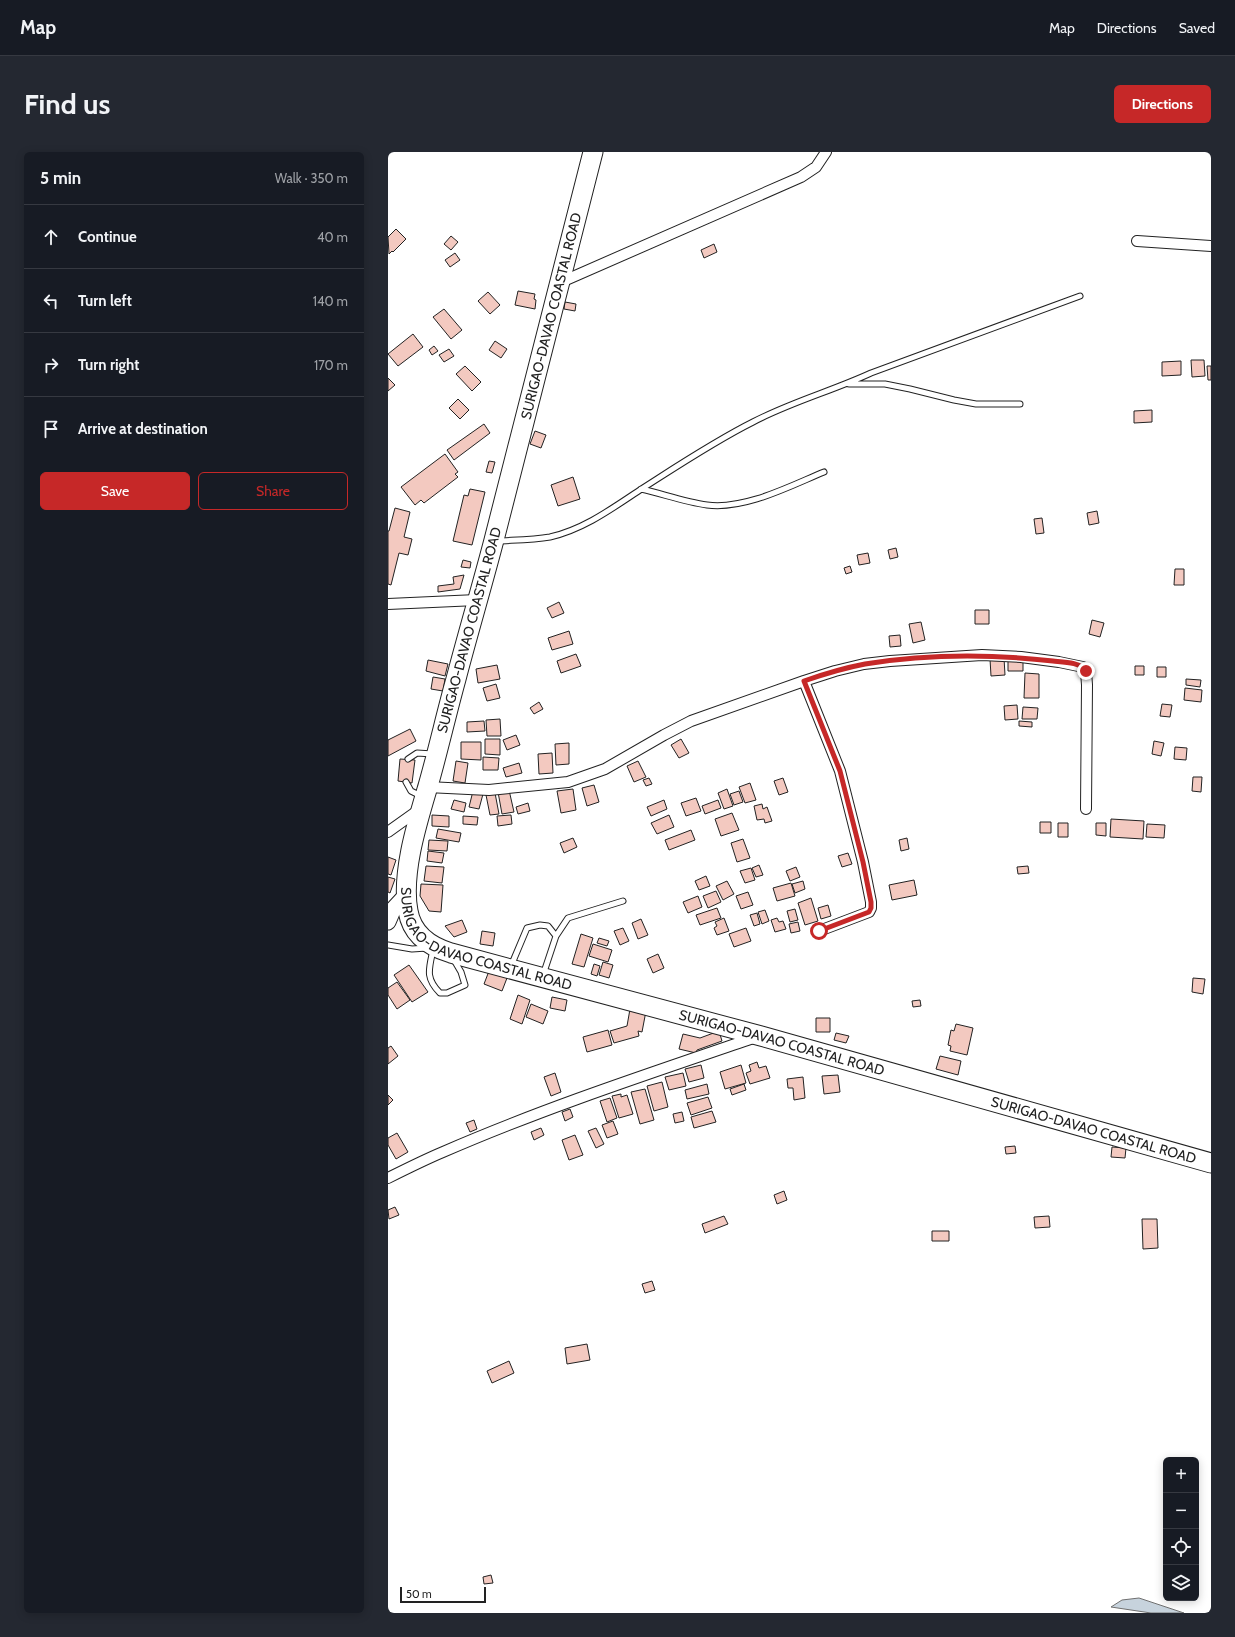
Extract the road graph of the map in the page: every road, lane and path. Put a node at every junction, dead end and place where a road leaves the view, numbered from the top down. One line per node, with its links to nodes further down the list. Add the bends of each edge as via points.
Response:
1 (594, 152): 5 (highway, SURIGAO-DAVAO COASTAL ROAD)
2 (826, 152): 5 (street, via 816,167 801,177)
3 (1137, 242): 4 (street)
4 (1211, 246)
5 (559, 283): 11 (highway, SURIGAO-DAVAO COASTAL ROAD)
6 (1080, 296): 7 (lane, via 871,373)
7 (848, 384): 8 (lane, via 885,384 968,402); 10 (lane, via 825,390 753,422)
8 (1020, 404)
9 (824, 472): 10 (lane, via 764,496 728,505 708,505)
10 (641, 489): 11 (lane, via 589,522 570,530 550,537)
11 (494, 541): 12 (highway, SURIGAO-DAVAO COASTAL ROAD)
12 (477, 600): 13 (street); 15 (highway, SURIGAO-DAVAO COASTAL ROAD)
13 (388, 604)
14 (804, 681): 18 (street, via 691,721 605,769 568,782); 19 (street, via 864,664 982,655 1021,657 1083,667 1086,671 1087,684); 24 (street, via 840,771 871,902 869,912)
15 (436, 754): 16 (lane, via 417,753); 18 (highway, SURIGAO-DAVAO COASTAL ROAD)
16 (408, 759)
17 (406, 782): 18 (lane, via 411,791)
18 (424, 798): 20 (street); 21 (highway, SURIGAO-DAVAO COASTAL ROAD, via 408,870)
19 (1086, 810)
20 (388, 832)
21 (406, 894): 23 (street, via 394,908); 27 (highway, SURIGAO-DAVAO COASTAL ROAD, via 410,920 420,936)
22 (623, 901): 25 (lane, via 568,918)
23 (388, 922)
24 (819, 931)
25 (556, 936): 29 (lane, via 548,926 527,928); 30 (lane)
26 (388, 945): 27 (lane, via 412,949)
27 (433, 947): 28 (highway, SURIGAO-DAVAO COASTAL ROAD); 28 (lane, via 429,971 431,984 440,993 447,994 465,985)
28 (451, 953): 29 (highway, SURIGAO-DAVAO COASTAL ROAD)
29 (510, 969): 30 (highway, SURIGAO-DAVAO COASTAL ROAD)
30 (542, 978): 31 (highway, SURIGAO-DAVAO COASTAL ROAD)
31 (761, 1036): 32 (highway, SURIGAO-DAVAO COASTAL ROAD); 33 (street, via 544,1112 442,1152)
32 (1211, 1163)
33 (388, 1178)

